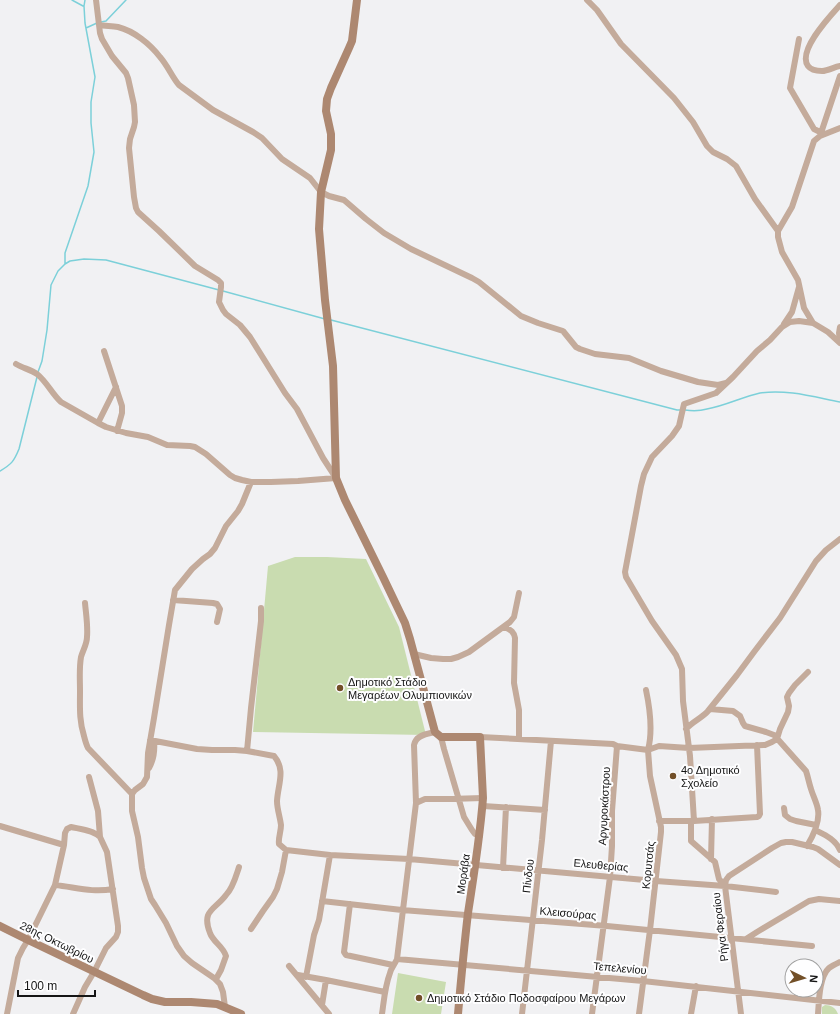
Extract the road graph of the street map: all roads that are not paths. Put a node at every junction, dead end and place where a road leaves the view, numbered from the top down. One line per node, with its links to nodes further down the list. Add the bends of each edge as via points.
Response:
1 (96, 0): 5 (street)
2 (358, 0): 11 (street, via 352,41 327,99 326,112 331,150)
3 (587, 0): 12 (street, via 621,44 674,98 693,122 707,146 736,166)
4 (840, 5): 7 (street, via 813,39 806,56 807,65 812,70 823,71)
5 (99, 25): 11 (street, via 118,28 141,39 160,57 179,85 213,110 262,138 282,159 310,178); 24 (street, via 102,39 126,73 134,105 134,127 129,148 136,208 195,266 221,283 220,304 226,314 250,337 297,410)
6 (799, 39): 10 (street, via 790,88 814,129)
7 (840, 66)
8 (840, 76): 10 (street)
9 (840, 128): 10 (street)
10 (821, 134): 12 (street, via 814,141 790,211)
11 (321, 192): 20 (street, via 344,200 384,233 410,249 479,282 521,316 563,331 580,349 595,354 629,358 698,382 718,385); 24 (street, via 319,229 334,373)
12 (778, 231): 13 (street, via 782,252)
13 (799, 285): 14 (street, via 804,308); 15 (street, via 792,312)
14 (813, 323): 15 (street, via 795,321); 17 (street)
15 (782, 327): 20 (street)
16 (840, 327): 17 (street)
17 (840, 342)
18 (104, 351): 21 (street)
19 (16, 364): 22 (street, via 37,374 61,402)
20 (726, 383): 37 (street, via 716,393 684,404 680,423 672,436 652,457 640,486 625,572 638,599 678,660 683,673)
21 (116, 387): 22 (street); 23 (street, via 122,406)
22 (98, 423): 23 (street)
23 (117, 431): 25 (street, via 148,437 167,445 195,447 230,475)
24 (336, 478): 25 (street); 33 (street, via 401,615)
25 (251, 482): 28 (street, via 242,504 226,526 215,548 179,585)
26 (840, 539): 36 (street, via 816,561 783,613)
27 (519, 593): 32 (street, via 514,617)
28 (173, 600): 31 (street, via 217,604 220,609); 42 (street)
29 (84, 603): 50 (street, via 87,643 79,672 79,708 86,745)
30 (261, 608): 47 (street)
31 (218, 622)
32 (505, 627): 33 (street, via 458,657 443,659); 40 (street, via 514,633 515,638 514,683 519,710)
33 (414, 654): 38 (street)
34 (808, 672): 41 (street, via 789,693 788,712)
35 (646, 690): 48 (street, Κορυτσάς, via 650,721)
36 (710, 709): 37 (street); 41 (street, via 733,711 740,716 746,726 774,735)
37 (686, 729): 46 (street)
38 (438, 734): 39 (street); 51 (street); 53 (street, via 418,737 415,740)
39 (480, 737): 40 (street); 52 (street, Μοράβα)
40 (519, 739): 43 (street)
41 (777, 739): 45 (street, via 769,744); 61 (street, via 806,771 818,811)
42 (152, 740): 47 (street, via 212,750); 50 (street, via 148,753 147,777)
43 (551, 741): 44 (street); 56 (street, Πίνδου)
44 (615, 745): 48 (street); 76 (street, Αργυροκάστρου)
45 (757, 745): 46 (street); 57 (street, via 759,816)
46 (689, 748): 48 (street, via 659,746); 59 (street)
47 (247, 750): 66 (street, via 274,756 280,766 282,775 277,802 281,824 279,844)
48 (648, 750): 58 (street, Κορυτσάς, via 650,776)
49 (89, 777): 63 (street, via 98,811)
50 (132, 794): 106 (street, via 132,811 142,868 151,899 184,956)
51 (458, 799): 52 (street); 53 (street, via 425,799); 62 (street, via 469,827)
52 (483, 802): 54 (street); 62 (street, Μοράβα)
53 (416, 803): 69 (street)
54 (506, 807): 56 (street); 74 (street)
55 (784, 808): 61 (street, via 785,815)
56 (545, 810): 75 (street, Πίνδου)
57 (712, 819): 59 (street); 70 (street, Ρήγα Φεραίου)
58 (660, 821): 59 (street); 77 (street, Κορυτσάς)
59 (692, 821): 70 (street, via 691,842)
60 (0, 826): 64 (street)
61 (816, 828): 65 (street); 67 (street, via 834,840)
62 (480, 836): 71 (street, Μοράβα)
63 (100, 837): 64 (street, via 94,833 67,829); 80 (street, via 107,852)
64 (64, 846): 78 (street)
65 (807, 846): 72 (street, via 818,849); 79 (street, via 792,842 781,843 728,876)
66 (286, 850): 68 (street, Ελευθερίας); 90 (street, via 274,897)
67 (840, 850)
68 (330, 855): 69 (street, Ελευθερίας); 82 (street)
69 (409, 859): 71 (street, Ελευθερίας); 85 (street)
70 (711, 859): 79 (street, Ρήγα Φεραίου, via 715,862 718,879)
71 (475, 864): 74 (street, Ελευθερίας); 86 (street, Μοράβα)
72 (840, 865)
73 (239, 867): 106 (street, via 227,895 208,914 212,939 226,956)
74 (503, 868): 75 (street, Ελευθερίας)
75 (539, 870): 76 (street, Ελευθερίας); 87 (street, Πίνδου)
76 (610, 877): 77 (street, Ελευθερίας); 89 (street, Αργυροκάστρου)
77 (656, 881): 79 (street, Ελευθερίας); 91 (street, Κορυτσάς)
78 (55, 885): 80 (street, via 83,890); 94 (street)
79 (726, 886): 81 (street, Ελευθερίας); 92 (street, Ρήγα Φεραίου)
80 (113, 889): 102 (street, via 118,932 106,948)
81 (776, 892)
82 (322, 901): 84 (street, Κλεισούρας); 105 (street)
83 (840, 901): 93 (street, via 809,901)
84 (350, 904): 85 (street, Κλεισούρας); 99 (street, via 344,952 346,956)
85 (402, 910): 86 (street, Κλεισούρας); 96 (street)
86 (468, 915): 87 (street, Κλεισούρας); 98 (street, Μοράβα)
87 (532, 920): 89 (street, Κλεισούρας); 101 (street, Πίνδου)
88 (0, 926): 94 (street, 28ης Οκτωβρίου)
89 (604, 926): 91 (street, Κλεισούρας); 104 (street, Αργυροκάστρου)
90 (251, 929)
91 (650, 930): 92 (street, Κλεισούρας); 108 (street, Κορυτσάς)
92 (732, 938): 93 (street, Κλεισούρας); 110 (street, Ρήγα Φεραίου)
93 (746, 939): 95 (street, Κλεισούρας)
94 (28, 940): 102 (street, 28ης Οκτωβρίου); 116 (street, via 18,958)
95 (812, 946)
96 (397, 959): 98 (street, Τεπελενίου); 99 (street)
97 (840, 962): 112 (street, via 829,968 825,974)
98 (463, 964): 101 (street, Τεπελενίου); 121 (street, Μοράβα)
99 (393, 965): 111 (street)
100 (289, 966): 103 (street)
101 (527, 970): 104 (street, Τεπελενίου); 122 (street, Πίνδου)
102 (94, 972): 115 (street, 28ης Οκτωβρίου, via 152,999 217,1004); 117 (street, via 84,987)
103 (298, 975): 105 (street); 114 (street)
104 (598, 976): 108 (street, Τεπελενίου); 123 (street, Αργυροκάστρου)
105 (306, 977): 107 (street)
106 (216, 979): 115 (street, via 222,988)
107 (326, 980): 111 (street); 114 (street)
108 (643, 981): 109 (street, Τεπελενίου); 124 (street, Κορυτσάς)
109 (696, 986): 110 (street, Τεπελενίου); 125 (street)
110 (738, 991): 112 (street, Τεπελενίου); 126 (street, Ρήγα Φεραίου)
111 (385, 992): 120 (street)
112 (819, 1000): 113 (street, Τεπελενίου); 127 (street)
113 (840, 1003)
114 (322, 1005): 119 (street)
115 (225, 1007): 118 (street, 28ης Οκτωβρίου)
116 (7, 1014)
117 (73, 1014)
118 (241, 1014)
119 (329, 1014)
120 (382, 1014)
121 (458, 1014)
122 (522, 1014)
123 (592, 1014)
124 (639, 1014)
125 (692, 1014)
126 (741, 1014)
127 (818, 1014)

